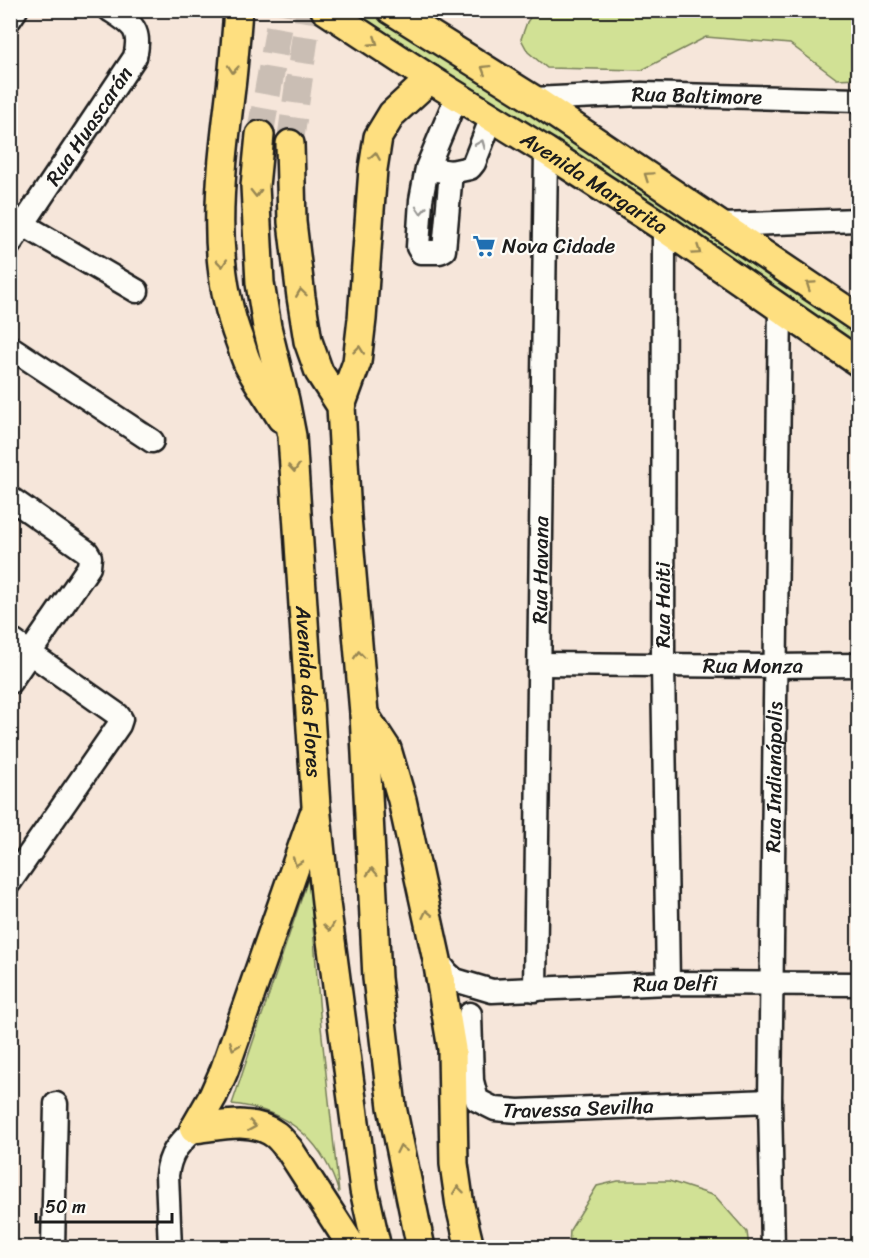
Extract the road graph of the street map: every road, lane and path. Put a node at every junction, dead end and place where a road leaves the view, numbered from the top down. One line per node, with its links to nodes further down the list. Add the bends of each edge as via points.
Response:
1 (16, 10): 6 (street)
2 (110, 10): 20 (street, Rua Huascarán, via 133,27 138,36 135,57)
3 (238, 10): 27 (main road, one-way to 27, via 220,195 224,280 228,305 249,366)
4 (326, 10): 7 (main road, Avenida Margarita, one-way to 7)
5 (391, 10): 9 (main road, Avenida Margarita, one-way to 5)
6 (10, 19)
7 (430, 79): 8 (main road, Avenida Margarita); 26 (main road, one-way to 7, via 357,362 378,137 392,114)
8 (457, 96): 11 (main road, Avenida Margarita); 15 (street)
9 (533, 99): 10 (street, Rua Baltimore, via 642,93); 18 (main road, Avenida Margarita, one-way to 9)
10 (858, 100)
11 (492, 117): 14 (main road, Avenida Margarita); 16 (street, one-way to 11, via 470,168 474,163)
12 (260, 135): 27 (main road, Avenida das Flores, one-way to 27, via 255,186 260,283)
13 (290, 144): 26 (main road, one-way to 13, via 319,372 308,341 292,222)
14 (546, 151): 19 (main road, Avenida Margarita); 32 (street, Rua Havana)
15 (427, 168): 16 (street); 16 (street, one-way to 16, via 421,200 421,252 444,250)
16 (451, 172)
17 (858, 220): 18 (street)
18 (723, 225): 23 (main road, Avenida Margarita, one-way to 18)
19 (664, 228): 22 (main road, Avenida Margarita, one-way to 22); 33 (street, Rua Haiti)
20 (14, 229): 21 (street)
21 (137, 291)
22 (780, 307): 25 (main road, Avenida Margarita); 35 (street, Rua Indianápolis)
23 (858, 318)
24 (10, 346): 28 (street)
25 (858, 362)
26 (341, 405): 37 (main road, one-way to 26)
27 (292, 436): 38 (main road, Avenida das Flores, one-way to 38)
28 (152, 441)
29 (10, 498): 31 (street, via 90,557 89,567)
30 (10, 639): 31 (street)
31 (31, 652): 36 (street); 39 (street, via 121,719)
32 (540, 664): 33 (street, Rua Monza); 44 (street, Rua Havana)
33 (663, 665): 35 (street, Rua Monza); 41 (street, Rua Haiti)
34 (858, 665): 35 (street, Rua Monza)
35 (775, 666): 42 (street, Rua Indianápolis)
36 (10, 682)
37 (364, 713): 40 (main road, one-way to 37, via 396,779 387,749); 55 (main road, one-way to 37, via 392,1107 377,978)
38 (316, 806): 50 (main road, one-way to 50, via 224,1071); 54 (main road, Avenida das Flores, one-way to 54, via 364,1190)
39 (10, 882)
40 (437, 960): 45 (street, Rua Delfi, via 455,980); 47 (main road)
41 (668, 982): 42 (street, Rua Delfi); 44 (street, Rua Delfi)
42 (773, 983): 43 (street, Rua Delfi); 48 (street, Rua Indianápolis)
43 (858, 984)
44 (535, 990): 45 (street, Rua Delfi)
45 (492, 991): 46 (street)
46 (470, 1014): 47 (street); 48 (street, Travessa Sevilha, via 474,1090 477,1101 495,1109)
47 (452, 1049): 56 (main road, one-way to 47, via 454,1164)
48 (770, 1101): 57 (street, Rua Indianápolis)
49 (56, 1104): 51 (street)
50 (194, 1129): 52 (street, via 175,1148 168,1165); 53 (main road, one-way to 53, via 237,1124 261,1126 276,1135)
51 (53, 1248)
52 (170, 1248)
53 (353, 1248)
54 (377, 1248)
55 (421, 1248)
56 (470, 1248)
57 (773, 1248)

